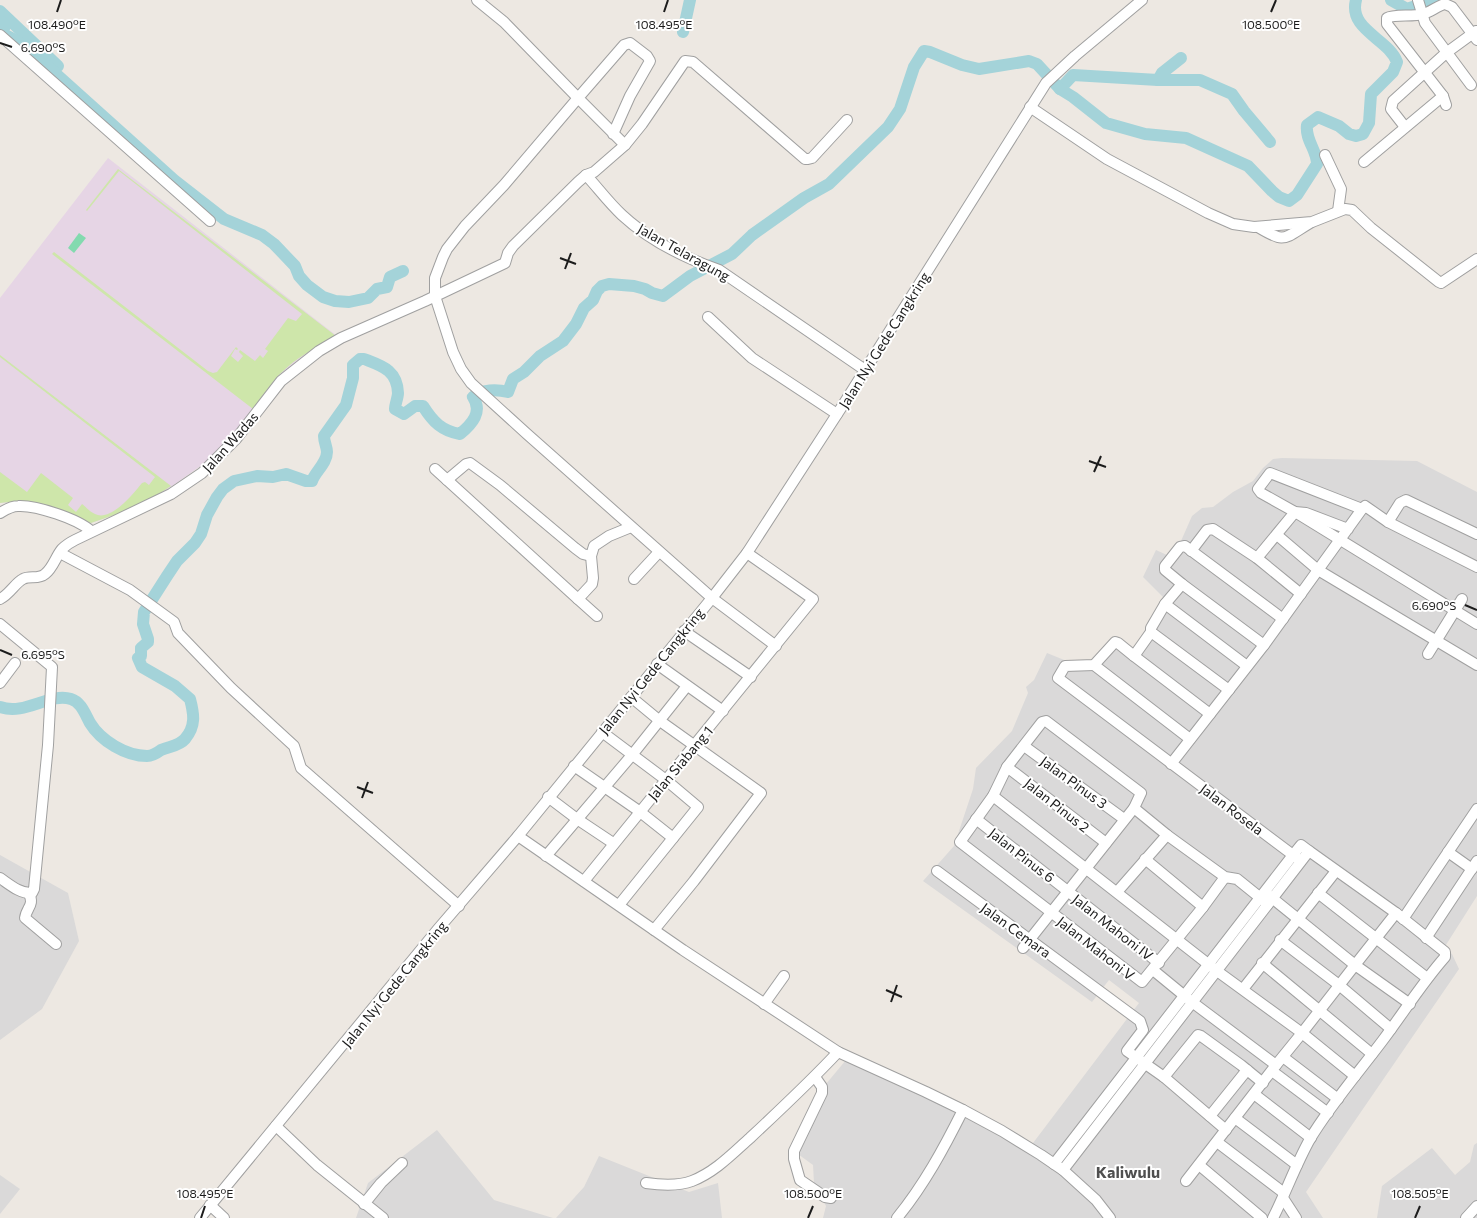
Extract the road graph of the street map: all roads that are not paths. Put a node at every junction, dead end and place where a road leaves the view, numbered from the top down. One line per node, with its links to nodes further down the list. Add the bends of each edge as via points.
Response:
1 (477, 0): 9 (street, via 504,22)
2 (1142, 0): 10 (street, Jalan Nyi Gede Cangkring, via 1056,73)
3 (1421, 7): 4 (street, via 1447,4); 6 (street, via 1425,23); 7 (street, via 1405,17 1390,16 1387,21)
4 (1475, 34): 6 (street)
5 (0, 35): 19 (street)
6 (1446, 52): 7 (street); 8 (street)
7 (1424, 73): 12 (street, via 1391,106); 12 (street, via 1444,100)
8 (1471, 85)
9 (578, 98): 13 (street); 13 (street, via 625,44 633,44 647,56 650,61); 21 (street, via 447,249 437,270)
10 (1030, 107): 18 (street, via 1107,158 1233,224 1258,227 1312,222); 23 (street, Jalan Nyi Gede Cangkring)
11 (847, 120): 14 (street, Jalan Wadas, via 812,158 805,159 692,62 686,61)
12 (1405, 127): 16 (street)
13 (613, 134): 14 (street)
14 (625, 145): 17 (street, Jalan Wadas)
15 (1325, 155): 18 (street, via 1341,189)
16 (1364, 162)
17 (586, 175): 21 (street, Jalan Wadas, via 513,246 505,263); 23 (street, Jalan Telaragung, via 636,226 698,262 719,270)
18 (1338, 211): 20 (street, via 1349,209 1356,213 1441,283)
19 (210, 222)
20 (1477, 259)
21 (435, 296): 32 (street, Jalan Wadas, via 319,350 281,381 236,439 202,474 171,494); 33 (street, via 453,352 471,383)
22 (708, 317): 24 (street, via 750,355)
23 (864, 370): 24 (street, Jalan Nyi Gede Cangkring)
24 (837, 414): 40 (street, Jalan Nyi Gede Cangkring)
25 (434, 468): 26 (street)
26 (447, 480): 41 (street, via 470,464 575,548); 48 (street)
27 (1362, 509): 28 (street, via 1269,474 1259,491); 30 (street, via 1365,506); 31 (street)
28 (1295, 512): 31 (street); 35 (street); 36 (street)
29 (0, 513): 32 (street, via 13,506 24,506 70,519)
30 (1388, 522): 34 (street, via 1400,503 1406,500); 43 (street)
31 (1348, 528): 36 (street)
32 (91, 531): 39 (street, Jalan Wadas)
33 (638, 533): 38 (street); 41 (street, via 620,531 597,543)
34 (1477, 534)
35 (1277, 535): 42 (street); 44 (street)
36 (1339, 541): 44 (street); 53 (street)
37 (1191, 551): 42 (street, via 1210,528); 46 (street, via 1185,546 1180,547 1165,568); 55 (street)
38 (659, 552): 45 (street); 49 (street)
39 (60, 553): 50 (street, Jalan Wadas, via 44,576 22,579); 118 (street, via 123,586 174,622 178,634 294,746 304,771)
40 (747, 553): 49 (street, Jalan Nyi Gede Cangkring); 62 (street, Jalan Siabang 1, via 813,599)
41 (591, 556): 48 (street, via 592,584)
42 (1257, 558): 47 (street)
43 (1477, 567)
44 (1318, 570): 47 (street); 60 (street)
45 (634, 579)
46 (1182, 584): 52 (street); 61 (street)
47 (1301, 594): 55 (street)
48 (578, 598): 54 (street)
49 (712, 598): 58 (street, Jalan Nyi Gede Cangkring); 62 (street)
50 (0, 599)
51 (1462, 599): 53 (street)
52 (1166, 604): 59 (street); 69 (street)
53 (1454, 612): 57 (street); 60 (street)
54 (597, 616)
55 (1283, 619): 61 (street)
56 (0, 624): 115 (street, via 52,666 34,889)
57 (1477, 624)
58 (684, 631): 66 (street, Jalan Nyi Gede Cangkring); 70 (street)
59 (1151, 632): 64 (street); 73 (street)
60 (1436, 642): 63 (street); 68 (street)
61 (1264, 645): 69 (street)
62 (776, 646): 70 (street, Jalan Siabang 1)
63 (1428, 654)
64 (1134, 656): 67 (street, via 1115,642); 76 (street)
65 (15, 663): 71 (street)
66 (657, 664): 72 (street); 74 (street, Jalan Nyi Gede Cangkring)
67 (1094, 665): 79 (street); 83 (street, Jalan Rosela, via 1065,666 1058,678)
68 (1477, 665)
69 (1248, 666): 73 (street)
70 (751, 677): 75 (street, Jalan Siabang 1)
71 (0, 683)
72 (688, 686): 75 (street); 77 (street)
73 (1228, 690): 76 (street)
74 (631, 697): 77 (street); 78 (street, Jalan Nyi Gede Cangkring)
75 (723, 711): 80 (street, Jalan Siabang 1)
76 (1210, 714): 79 (street)
77 (660, 721): 80 (street); 82 (street)
78 (602, 732): 82 (street); 84 (street, Jalan Nyi Gede Cangkring)
79 (1190, 739): 83 (street)
80 (695, 746): 86 (street, Jalan Siabang 1); 123 (street, via 761,794)
81 (1024, 746): 85 (street); 90 (street, via 1046,721 1142,793); 95 (street, Jalan Pinus 3)
82 (632, 755): 86 (street); 87 (street)
83 (1171, 764): 103 (street, Jalan Rosela)
84 (574, 766): 87 (street); 89 (street, Jalan Nyi Gede Cangkring)
85 (1008, 767): 88 (street); 100 (street, Jalan Pinus 2)
86 (666, 780): 92 (street, Jalan Siabang 1); 98 (street, via 698,807)
87 (604, 788): 92 (street); 93 (street)
88 (993, 796): 94 (street); 106 (street)
89 (548, 797): 93 (street); 97 (street, Jalan Nyi Gede Cangkring)
90 (1134, 808): 95 (street); 96 (street)
91 (1477, 809): 101 (street)
92 (639, 811): 98 (street); 99 (street, Jalan Siabang 1)
93 (577, 819): 99 (street); 102 (street)
94 (976, 819): 112 (street, Jalan Pinus 6); 120 (street, Jalan Mahoni V, via 961,845)
95 (1124, 819): 100 (street)
96 (1167, 835): 104 (street); 109 (street)
97 (518, 836): 102 (street); 118 (street, Jalan Nyi Gede Cangkring)
98 (673, 838): 117 (street)
99 (614, 843): 111 (street, Jalan Siabang 1)
100 (1106, 843): 106 (street)
101 (1448, 852): 105 (street); 121 (street)
102 (546, 856): 111 (street)
103 (1297, 858): 108 (street, via 1300,845); 116 (street)
104 (1145, 859): 113 (street); 119 (street)
105 (1475, 865): 124 (street)
106 (1086, 868): 112 (street); 113 (street)
107 (937, 871): 127 (street, Jalan Cemara)
108 (1336, 871): 114 (street); 121 (street)
109 (1225, 877): 116 (street, via 1237,879); 119 (street)
110 (0, 878): 115 (street, via 19,891)
111 (584, 881): 117 (street)
112 (1068, 891): 120 (street); 134 (street, Jalan Mahoni IV)
113 (1117, 892): 125 (street)
114 (1318, 893): 122 (street); 126 (street)
115 (30, 894): 129 (street, via 32,904 25,918)
116 (1266, 898): 122 (street); 132 (street); 135 (street)
117 (619, 905): 123 (street)
118 (459, 906): 163 (street, Jalan Nyi Gede Cangkring)
119 (1203, 907): 125 (street)
120 (1051, 912): 127 (street); 134 (street, Jalan Mahoni V, via 1142,982)
121 (1399, 916): 124 (street); 126 (street)
122 (1297, 918): 128 (street); 133 (street)
123 (654, 930): 142 (street)
124 (1426, 938): 137 (street, via 1446,955)
125 (1178, 939): 132 (street); 134 (street)
126 (1376, 939): 133 (street); 137 (street)
127 (1031, 940): 130 (street); 149 (street, Jalan Cemara, via 1142,1025 1143,1030 1127,1051)
128 (1280, 940): 131 (street); 138 (street)
129 (56, 944)
130 (1023, 948)
131 (1262, 963): 139 (street); 144 (street)
132 (1208, 964): 135 (street); 140 (street)
133 (1355, 965): 138 (street); 143 (street)
134 (1156, 966): 140 (street, Jalan Mahoni IV)
135 (1217, 971): 139 (street); 141 (street)
136 (784, 976): 142 (street)
137 (1427, 978): 143 (street)
138 (1339, 985): 144 (street); 145 (street)
139 (1242, 989): 146 (street)
140 (1184, 994): 141 (street, Jalan Mahoni IV); 149 (street)
141 (1192, 1002): 150 (street); 151 (street, Jalan Mahoni IV)
142 (764, 1004): 147 (street)
143 (1410, 1004): 145 (street)
144 (1320, 1010): 146 (street); 148 (street)
145 (1391, 1029): 148 (street)
146 (1302, 1034): 151 (street); 153 (street)
147 (838, 1052): 154 (street); 159 (street)
148 (1372, 1054): 153 (street)
149 (1135, 1058): 150 (street); 170 (street)
150 (1144, 1064): 155 (street); 170 (street)
151 (1277, 1064): 156 (street); 158 (street); 160 (street)
152 (1247, 1070): 155 (street, via 1198,1036); 156 (street); 161 (street)
153 (1355, 1076): 158 (street)
154 (815, 1077): 172 (street, via 728,1159 712,1170 685,1183); 174 (street, via 822,1093 794,1151 794,1159 800,1180)
155 (1164, 1077): 161 (street)
156 (1263, 1083): 157 (street)
157 (1254, 1094): 162 (street); 165 (street)
158 (1338, 1099): 160 (street)
159 (963, 1110): 170 (street); 182 (street, via 935,1163)
160 (1328, 1113): 165 (street)
161 (1210, 1116): 164 (street)
162 (1235, 1118): 164 (street); 169 (street)
163 (276, 1126): 175 (street); 176 (street, Jalan Nyi Gede Cangkring)
164 (1226, 1130): 166 (street)
165 (1311, 1138): 169 (street)
166 (1217, 1142): 168 (street); 173 (street)
167 (402, 1163): 175 (street)
168 (1199, 1165): 171 (street); 183 (street)
169 (1297, 1165): 173 (street)
170 (1058, 1167): 178 (street)
171 (1186, 1181)
172 (646, 1183)
173 (1283, 1195): 184 (street); 185 (street)
174 (831, 1198)
175 (364, 1204): 181 (street)
176 (210, 1206): 179 (street, Jalan Nyi Gede Cangkring); 180 (street)
177 (1477, 1206): 186 (street)
178 (1111, 1217)
179 (200, 1218)
180 (224, 1218)
181 (383, 1218)
182 (897, 1218)
183 (1262, 1218)
184 (1273, 1218)
185 (1296, 1218)
186 (1466, 1218)

